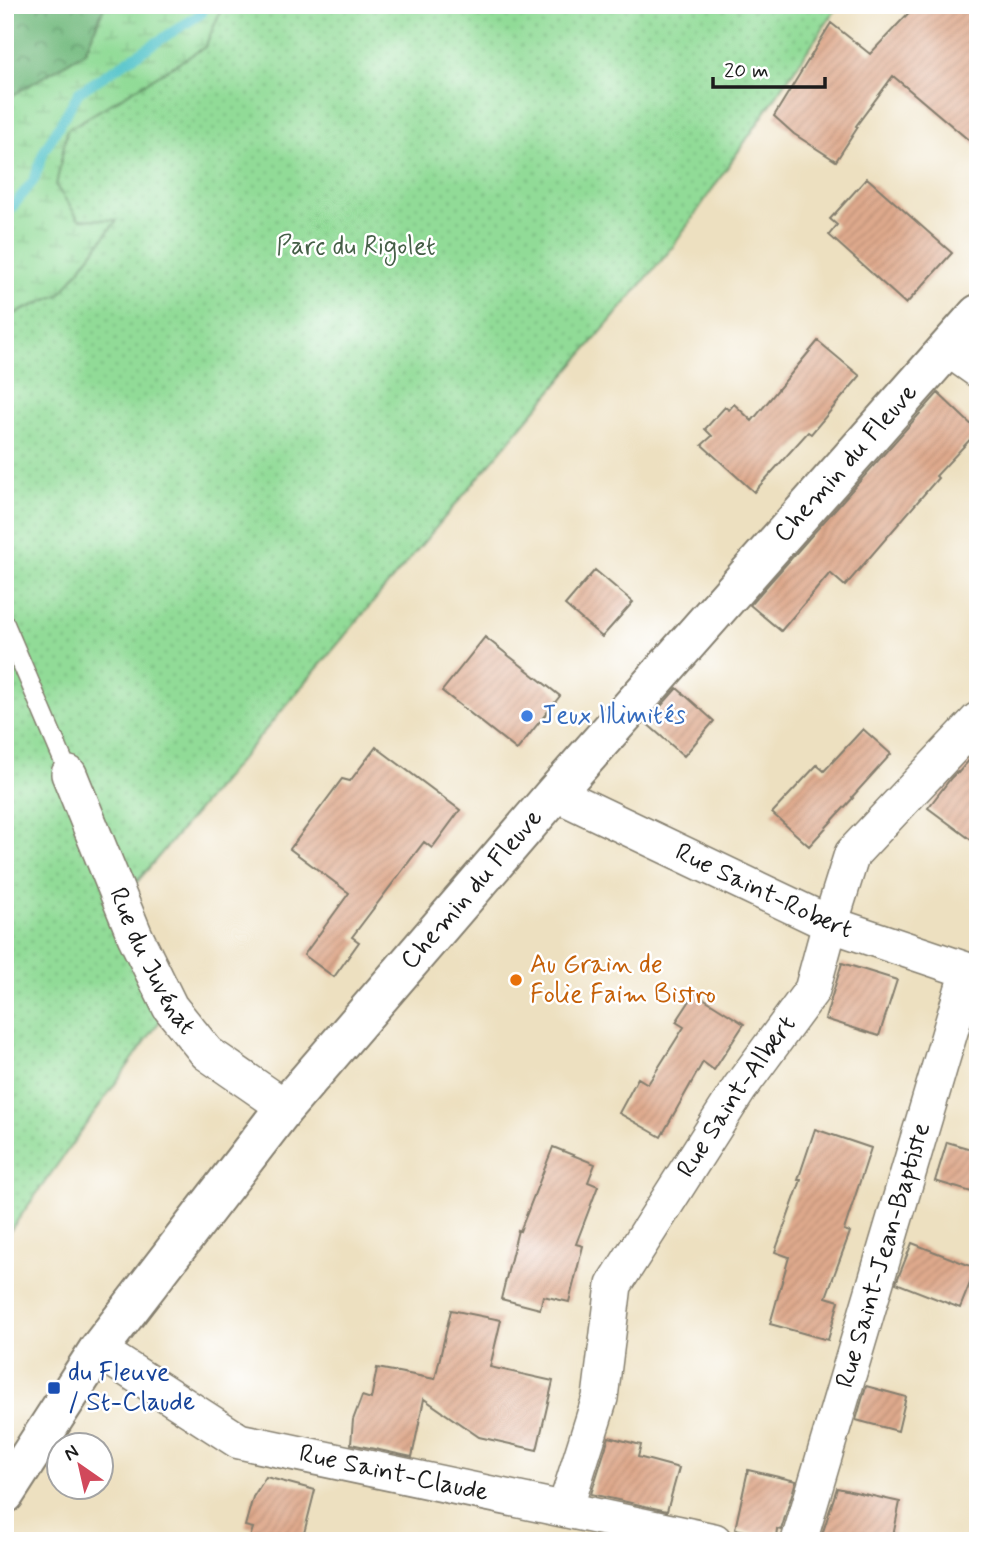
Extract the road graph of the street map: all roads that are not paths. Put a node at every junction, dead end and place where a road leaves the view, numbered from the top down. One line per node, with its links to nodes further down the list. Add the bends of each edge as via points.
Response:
1 (978, 314): 2 (street, Chemin du Fleuve)
2 (947, 348): 3 (street); 7 (street, Chemin du Fleuve)
3 (978, 370)
4 (5, 624): 6 (lane)
5 (978, 720): 8 (street, Rue Saint-Albert, via 852,854)
6 (69, 774): 10 (street, Rue du Juvénat, via 135,936 170,1007 207,1053)
7 (555, 793): 8 (street, Rue Saint-Robert); 10 (street, Chemin du Fleuve)
8 (830, 924): 9 (street, Rue Saint-Robert); 13 (street, Rue Saint-Albert, via 812,990 739,1089 614,1285 600,1398)
9 (973, 973): 15 (street, Rue Saint-Jean-Baptiste)
10 (285, 1107): 11 (street, Chemin du Fleuve)
11 (98, 1350): 12 (street, Chemin du Fleuve); 13 (street, Rue Saint-Claude, via 239,1441)
12 (5, 1494)
13 (565, 1509): 14 (street, Rue Saint-Claude)
14 (714, 1541)
15 (799, 1541)

